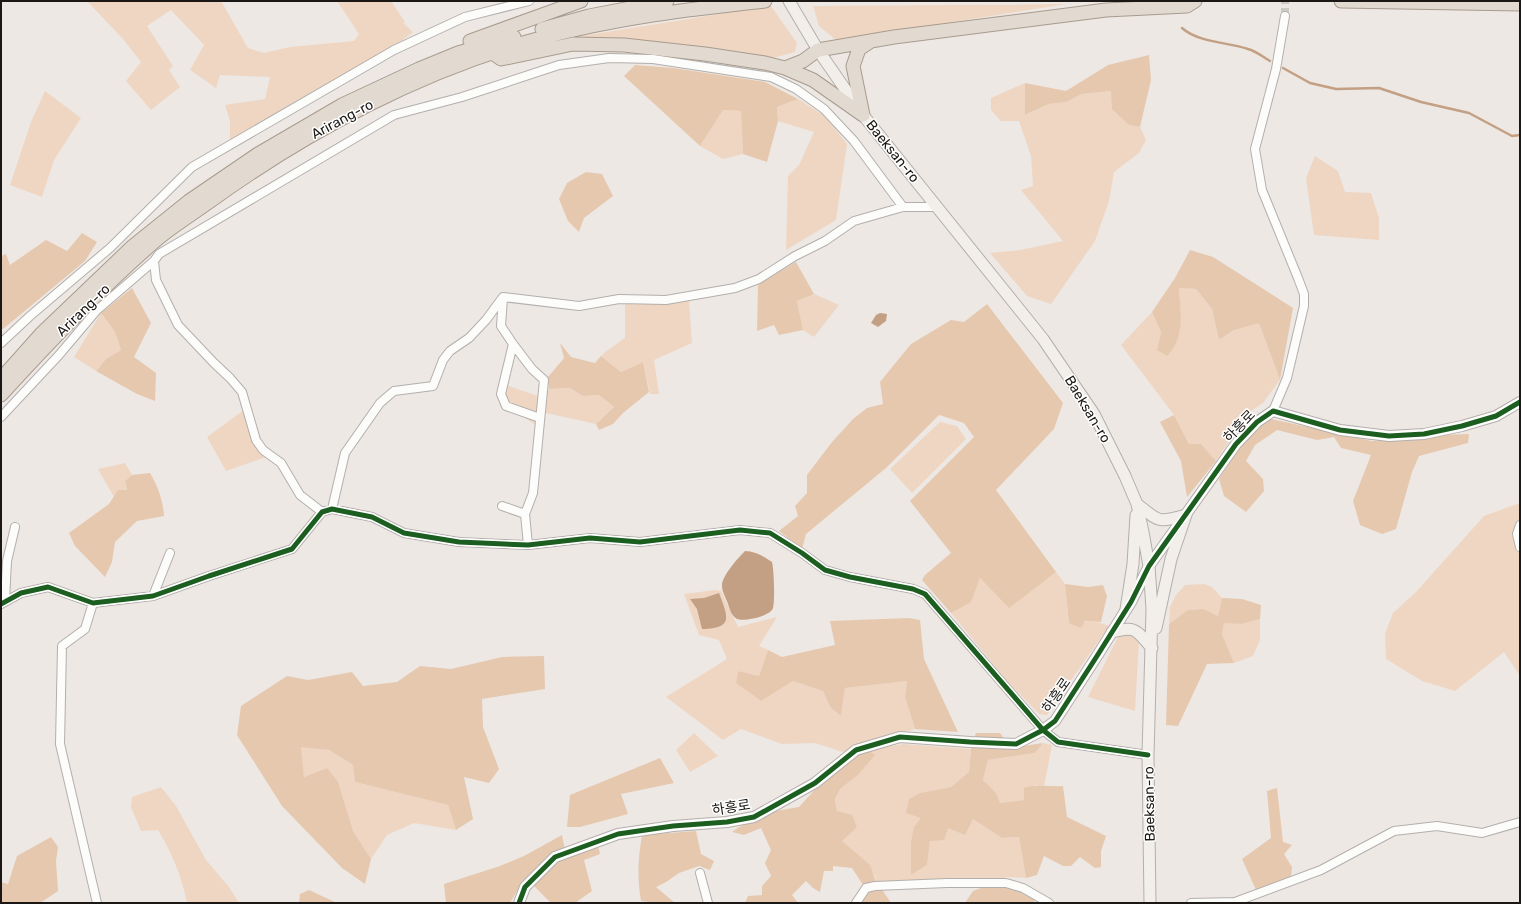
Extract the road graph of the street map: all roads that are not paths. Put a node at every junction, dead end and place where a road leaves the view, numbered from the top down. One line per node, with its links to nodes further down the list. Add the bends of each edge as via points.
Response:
1 (529, 1): 20 (street, via 465,17 394,50 192,167 110,248)
2 (581, 1): 12 (highway, via 462,44)
3 (667, 1): 12 (highway, Arirang-ro, via 589,16)
4 (764, 1): 13 (highway, Arirang-ro, via 682,10 596,25)
5 (789, 1): 11 (main road, Baeksan-ro)
6 (1195, 1): 10 (highway, via 1188,6 1106,10)
7 (1342, 1): 8 (highway)
8 (1520, 4)
9 (1284, 16): 25 (street, via 1276,69 1255,149 1262,190 1304,294 1304,306 1287,378)
10 (872, 40): 11 (highway); 15 (highway, via 859,49 853,66)
11 (818, 50): 14 (highway, via 803,61); 15 (main road, Baeksan-ro)
12 (458, 53): 22 (highway, Arirang-ro, via 342,105 258,154 189,201 133,246 41,334)
13 (493, 53): 14 (highway, via 501,59 573,44 624,45 704,54); 23 (highway, Arirang-ro, via 383,97 324,127 242,178 156,240 54,336)
14 (785, 68): 15 (highway, via 813,80)
15 (863, 115): 17 (main road, Baeksan-ro)
16 (903, 207): 17 (street); 18 (street, via 854,141 824,108 796,89 771,77 653,59 610,58 559,65 462,97 394,115 159,254); 19 (street, via 854,221 759,279 735,288 666,300 619,299 579,306)
17 (938, 207): 28 (main road, Baeksan-ro, via 1043,339 1094,414)
18 (154, 262): 26 (street, via 97,310); 31 (street, via 156,280 178,325 242,392 256,440 263,450 281,463 300,495)
19 (503, 297): 21 (street, via 501,326); 30 (street, via 469,338 450,351 443,360 433,386 394,391 380,403 345,453)
20 (1, 343)
21 (512, 344): 27 (street, via 544,380); 27 (street, via 501,394 506,406)
22 (1, 379)
23 (1, 395)
24 (1520, 402): 25 (street, 하흥로, via 1496,416 1462,426 1424,434 1389,436 1340,430)
25 (1273, 411): 33 (street, 하흥로, via 1256,422 1236,444)
26 (1, 417)
27 (540, 418): 32 (street, via 533,493)
28 (1137, 504): 33 (main road, via 1157,520); 39 (main road, Baeksan-ro); 43 (main road, via 1133,564)
29 (502, 506): 32 (street)
30 (332, 508): 31 (street); 36 (street, via 372,517 404,533 459,542)
31 (322, 512): 40 (street, via 292,549)
32 (525, 514): 36 (street)
33 (1186, 515): 39 (street, 하흥로); 45 (main road, via 1171,559)
34 (1520, 525): 37 (street, via 1517,534)
35 (15, 527): 41 (street, via 7,561)
36 (528, 545): 46 (street, via 590,538 640,542 740,530 770,533 802,552 825,570 913,589 925,594)
37 (1520, 547)
38 (170, 553): 40 (street)
39 (1149, 566): 43 (street, 하흥로); 45 (main road, Baeksan-ro)
40 (152, 596): 42 (street)
41 (3, 602): 42 (street, via 21,593 48,587)
42 (93, 604): 50 (street, via 85,629 62,646 60,744)
43 (1126, 609): 44 (street, 하흥로)
44 (1112, 632): 45 (main road, via 1133,629); 46 (street, 하흥로, via 1054,721)
45 (1152, 648): 47 (main road, Baeksan-ro)
46 (1043, 730): 47 (street, via 1058,742); 51 (street, 하흥로, via 1016,744 900,737 856,750 814,783 754,817 618,834 555,857 525,888)
47 (1148, 755): 55 (main road, Baeksan-ro)
48 (1520, 822): 56 (street, via 1482,833 1437,826 1394,831 1320,870 1235,902)
49 (700, 873): 52 (street)
50 (97, 903)
51 (519, 903)
52 (708, 903)
53 (856, 903): 54 (street, via 866,888 875,886 947,883 1006,883 1023,888)
54 (1048, 903)
55 (1150, 903)
56 (1190, 903)

